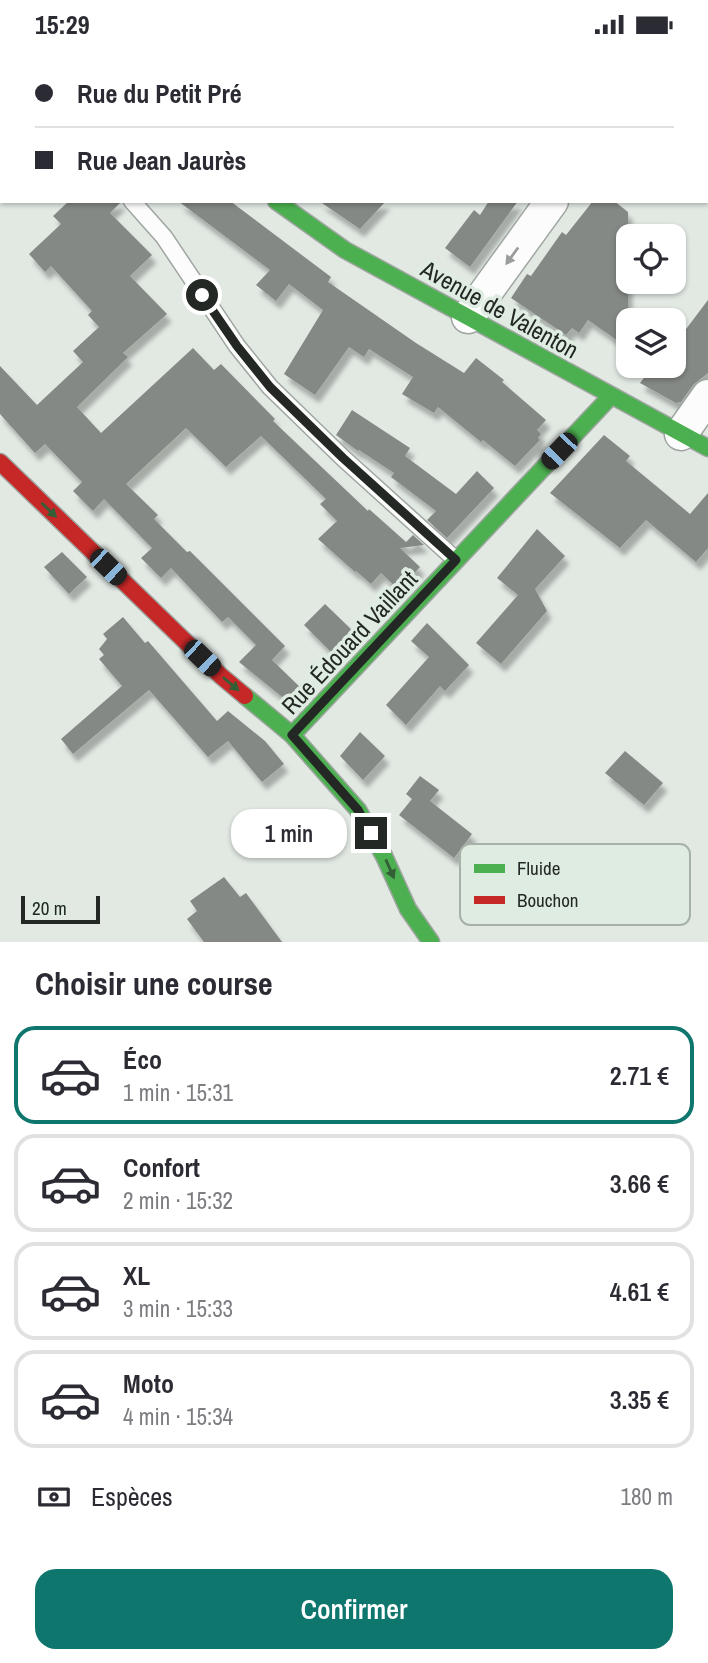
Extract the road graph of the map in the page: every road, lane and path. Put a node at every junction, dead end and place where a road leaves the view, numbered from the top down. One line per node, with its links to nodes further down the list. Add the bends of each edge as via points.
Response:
1 (134, 203): 10 (lane, via 164,237 270,387)
2 (279, 203): 4 (street, Avenue de Valenton, via 345,250)
3 (551, 203): 4 (street, one-way to 4)
4 (468, 317): 5 (street, Avenue de Valenton)
5 (611, 396): 7 (street, Avenue de Valenton); 10 (street, Rue Édouard Vaillant)
6 (708, 396): 7 (street)
7 (681, 434): 8 (street, Avenue de Valenton)
8 (708, 448)
9 (0, 462): 11 (street, one-way to 11, via 221,676)
10 (456, 560): 11 (street, Rue Édouard Vaillant)
11 (292, 735): 12 (street, one-way to 12, via 358,810 408,909)
12 (431, 942)

